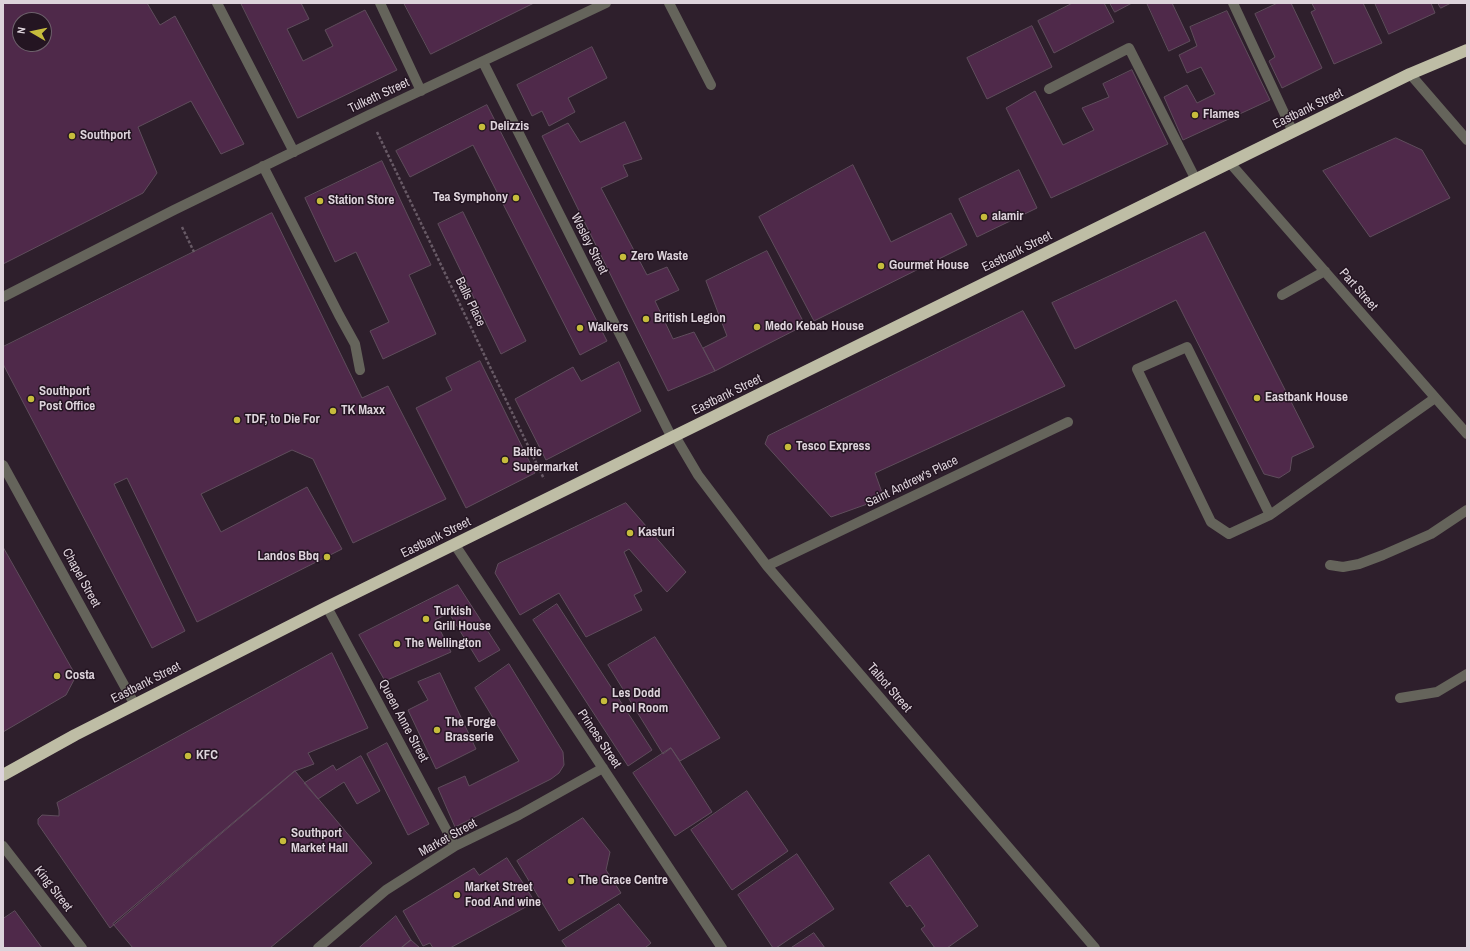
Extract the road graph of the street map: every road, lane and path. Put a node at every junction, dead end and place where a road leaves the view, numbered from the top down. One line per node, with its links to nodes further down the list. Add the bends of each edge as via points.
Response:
1 (217, 3): 15 (street)
2 (380, 3): 11 (street)
3 (606, 3): 7 (street, Tulketh Street)
4 (669, 3): 9 (street)
5 (1232, 3): 13 (street)
6 (1467, 50): 8 (highway, Eastbank Street)
7 (482, 62): 11 (street, Tulketh Street); 28 (street, Wesley Street)
8 (1410, 74): 13 (highway, Eastbank Street); 14 (street)
9 (711, 85)
10 (1049, 89): 18 (street, via 1129,48)
11 (421, 91): 12 (street, Tulketh Street)
12 (370, 115): 15 (street, Tulketh Street); 30 (path, Balls Place)
13 (1293, 132): 16 (highway, Eastbank Street)
14 (1467, 140)
15 (294, 152): 17 (street, Tulketh Street)
16 (1230, 163): 18 (highway, Eastbank Street); 21 (street, Part Street)
17 (263, 166): 19 (street, Tulketh Street); 24 (street, via 355,344)
18 (1196, 180): 28 (highway, Eastbank Street)
19 (174, 210): 20 (path); 23 (street, Tulketh Street)
20 (194, 252)
21 (1325, 271): 22 (street); 25 (street, Part Street)
22 (1282, 295)
23 (3, 297)
24 (360, 370)
25 (1435, 398): 27 (street, Part Street); 32 (street)
26 (1068, 422): 35 (street, Saint Andrew's Place)
27 (1467, 434)
28 (674, 437): 30 (highway, Eastbank Street); 35 (street, Talbot Street, via 698,476)
29 (3, 465): 39 (street, Chapel Street)
30 (552, 497): 33 (highway, Eastbank Street)
31 (1467, 510): 34 (street, via 1431,534 1383,555 1343,567)
32 (1270, 514): 32 (street, via 1229,534 1211,522 1136,369 1187,347)
33 (455, 545): 36 (highway, Eastbank Street); 40 (street, Princes Street)
34 (1330, 564)
35 (768, 566): 47 (street, Talbot Street)
36 (328, 607): 39 (highway, Eastbank Street); 43 (street, Queen Anne Street)
37 (1467, 674): 38 (street, via 1438,692)
38 (1400, 698)
39 (135, 705): 41 (highway, Eastbank Street)
40 (603, 768): 43 (street, Market Street, via 519,815); 46 (street, Princes Street)
41 (4, 772)
42 (3, 846): 44 (street, King Street)
43 (455, 846): 45 (street, Market Street, via 386,890)
44 (82, 948)
45 (318, 948)
46 (722, 948)
47 (1095, 948)

